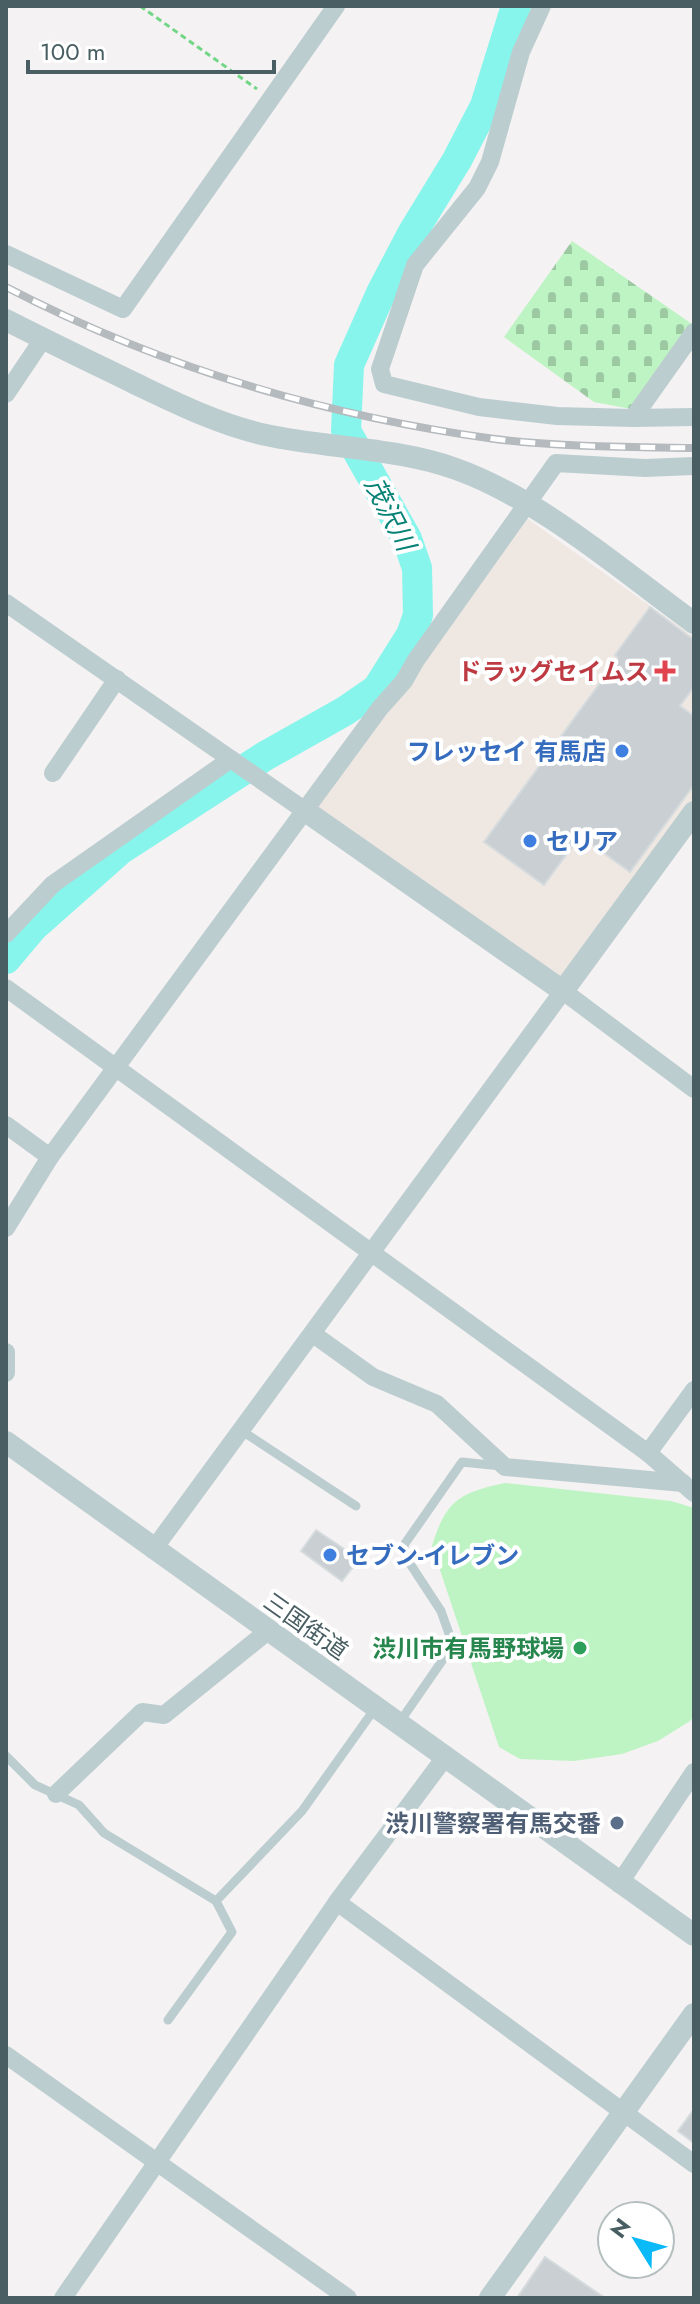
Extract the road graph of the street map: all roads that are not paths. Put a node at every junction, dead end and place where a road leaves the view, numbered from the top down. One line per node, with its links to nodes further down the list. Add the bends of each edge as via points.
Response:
1 (336, 6): 3 (street, via 123,309)
2 (542, 6): 9 (street, via 521,52 490,162 477,188 415,265 380,369 384,384 479,407)
3 (6, 254)
4 (6, 320): 6 (street)
5 (694, 332): 9 (street)
6 (43, 339): 7 (street); 11 (street, via 232,426 454,468)
7 (6, 394)
8 (694, 417): 9 (street)
9 (633, 418)
10 (694, 466): 11 (street, via 556,463)
11 (528, 502): 13 (street); 17 (street, via 404,681)
12 (6, 603): 14 (street)
13 (694, 623)
14 (117, 679): 15 (street); 16 (street)
15 (231, 759): 17 (street); 19 (street, via 53,884)
16 (53, 773)
17 (304, 810): 21 (street); 22 (street)
18 (694, 812): 21 (street)
19 (6, 934)
20 (6, 988): 22 (street)
21 (563, 991): 23 (street); 27 (street)
22 (116, 1067): 25 (street); 27 (street)
23 (694, 1089)
24 (6, 1125): 25 (street)
25 (50, 1157): 26 (street)
26 (6, 1228)
27 (372, 1254): 28 (street); 34 (street)
28 (313, 1334): 32 (street); 35 (street, via 373,1377 437,1404)
29 (6, 1352): 30 (street)
30 (6, 1373)
31 (694, 1390): 34 (street)
32 (242, 1431): 37 (lane); 38 (street)
33 (6, 1442): 38 (street, 三国街道)
34 (648, 1453): 36 (street)
35 (505, 1467): 36 (street); 41 (lane, via 462,1462 404,1545 405,1556 441,1611 453,1645)
36 (688, 1488)
37 (356, 1506)
38 (153, 1550): 39 (street, 三国街道)
39 (268, 1631): 40 (street, 三国街道); 45 (street, via 164,1715 142,1712)
40 (376, 1707): 41 (street, 三国街道); 47 (lane, via 302,1811)
41 (399, 1723): 43 (street, 三国街道)
42 (6, 1756): 45 (lane, via 35,1785)
43 (446, 1756): 46 (street, 三国街道); 48 (street)
44 (694, 1772): 46 (street)
45 (56, 1794): 47 (lane, via 79,1805 104,1833)
46 (619, 1884): 49 (street, 三国街道)
47 (216, 1901): 51 (lane, via 232,1932)
48 (337, 1902): 53 (street); 54 (street)
49 (694, 1935)
50 (694, 2014): 53 (street)
51 (168, 2020)
52 (6, 2055): 54 (street)
53 (623, 2112): 55 (street); 58 (street)
54 (157, 2161): 56 (street); 57 (street)
55 (694, 2164)
56 (63, 2298)
57 (348, 2298)
58 (490, 2298)

